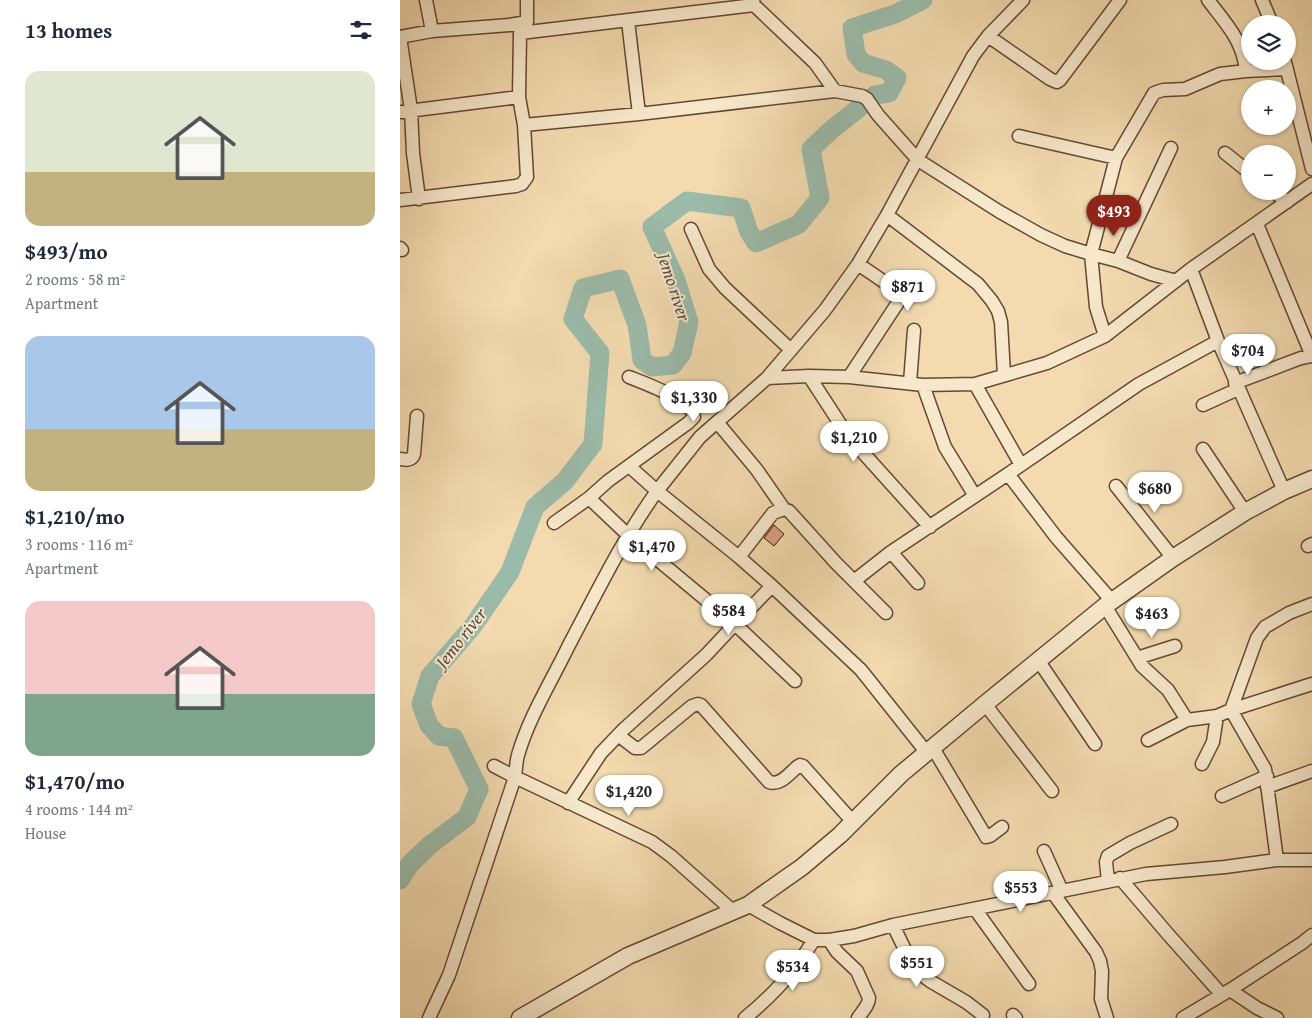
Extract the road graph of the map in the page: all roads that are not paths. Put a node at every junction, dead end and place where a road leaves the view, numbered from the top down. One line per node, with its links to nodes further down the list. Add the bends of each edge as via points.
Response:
1 (426, 0): 11 (street)
2 (527, 0): 10 (street)
3 (1023, 0): 12 (street)
4 (1120, 0): 12 (street, via 1057,82)
5 (1208, 0): 16 (street, via 1237,38)
6 (1262, 0): 8 (street)
7 (753, 3): 9 (street); 17 (street, via 815,63)
8 (1268, 15)
9 (628, 21): 10 (street); 20 (street)
10 (523, 28): 11 (street, via 509,25); 18 (street)
11 (432, 31): 13 (street)
12 (988, 36): 26 (street, via 973,56)
13 (400, 37): 19 (street)
14 (1253, 70): 16 (street)
15 (1287, 70): 28 (street)
16 (1246, 71): 25 (street, via 1220,74 1185,89 1154,92)
17 (835, 91): 20 (street); 26 (street, via 867,99)
18 (519, 97): 19 (street); 21 (street)
19 (406, 111): 30 (street)
20 (639, 114): 21 (street)
21 (524, 125): 30 (street, via 527,177 522,184)
22 (1020, 136): 25 (street)
23 (1171, 148): 38 (street)
24 (1225, 153): 27 (street)
25 (1116, 158): 37 (street)
26 (918, 160): 34 (street); 37 (street, via 1041,235)
27 (1241, 166)
28 (1312, 169)
29 (1312, 184): 33 (street)
30 (419, 199): 31 (street)
31 (400, 200)
32 (1284, 200): 33 (street)
33 (1287, 202): 35 (street)
34 (888, 215): 39 (street); 48 (street, via 978,284 992,301 1001,322)
35 (1257, 224): 40 (street); 46 (street)
36 (692, 229): 45 (street, via 710,269 725,288)
37 (1091, 254): 38 (street); 43 (street, via 1096,307)
38 (1118, 261): 41 (street)
39 (858, 264): 45 (street); 50 (street, via 899,292 900,298)
40 (1191, 269): 41 (street); 44 (street)
41 (1176, 281): 43 (street)
42 (914, 330): 52 (street)
43 (1105, 336): 48 (street, via 1047,363)
44 (1218, 341): 54 (street); 61 (street, via 1140,384)
45 (791, 350): 51 (street)
46 (1312, 356): 54 (street)
47 (809, 376): 50 (street); 51 (street); 72 (street, via 848,436)
48 (1004, 376): 53 (street)
49 (629, 377): 60 (street, via 671,394 695,414 688,423)
50 (849, 377): 52 (street)
51 (767, 378): 57 (street)
52 (916, 384): 53 (street); 67 (street, via 945,447)
53 (975, 384): 61 (street)
54 (1237, 386): 55 (street); 66 (street)
55 (1203, 405)
56 (417, 416): 59 (street, via 413,458)
57 (717, 422): 65 (street, via 700,437); 69 (street)
58 (1203, 449): 70 (street)
59 (400, 459)
60 (629, 466): 65 (street); 68 (street)
61 (1021, 466): 62 (street)
62 (1008, 474): 67 (street); 80 (street)
63 (1312, 479): 66 (street)
64 (1116, 486): 76 (street)
65 (657, 491): 73 (street); 75 (street)
66 (1284, 491): 70 (street)
67 (975, 496): 72 (street)
68 (589, 498): 71 (street); 73 (street)
69 (784, 509): 75 (street, via 773,513); 77 (street)
70 (1245, 512): 76 (street)
71 (554, 523)
72 (930, 527): 74 (street)
73 (628, 535): 83 (street); 100 (street, via 532,718 517,756)
74 (891, 552): 77 (street); 78 (street)
75 (739, 557): 79 (street)
76 (1172, 558): 80 (street)
77 (854, 581): 82 (street)
78 (918, 583)
79 (772, 586): 83 (street); 96 (street, via 861,670)
80 (1108, 604): 85 (street); 86 (street)
81 (1312, 604): 90 (street, via 1265,627 1257,638)
82 (886, 613)
83 (735, 624): 87 (street); 93 (street, via 706,655)
84 (1175, 646): 85 (street)
85 (1137, 658): 92 (street, via 1168,690)
86 (1038, 660): 89 (street); 95 (street)
87 (795, 681)
88 (1312, 684): 90 (street)
89 (985, 704): 96 (street); 102 (street)
90 (1230, 710): 91 (street); 101 (street, via 1262,763)
91 (1217, 716): 92 (street); 97 (street, via 1213,742)
92 (1187, 720): 94 (street)
93 (618, 735): 104 (street, via 601,753); 105 (street, via 635,748 641,748 692,706 701,705 769,782 779,782 803,766)
94 (1148, 740)
95 (1095, 744)
96 (930, 751): 105 (street, via 901,774); 107 (street, via 986,837)
97 (1202, 764)
98 (494, 766): 100 (street)
99 (1312, 771): 101 (street)
100 (515, 778): 104 (street); 122 (street, via 449,975)
101 (1267, 782): 103 (street); 109 (street)
102 (1052, 791)
103 (1222, 796)
104 (568, 803): 113 (street, via 652,842)
105 (853, 822): 113 (street, via 802,867)
106 (1171, 824): 111 (street, via 1108,856 1106,862)
107 (1002, 827)
108 (1044, 852): 112 (street)
109 (1277, 860): 110 (street); 111 (street)
110 (1312, 860)
111 (1114, 880): 112 (street); 120 (street)
112 (1058, 892): 114 (street); 126 (street, via 1100,961 1100,990)
113 (741, 908): 117 (street); 123 (street, via 628,956)
114 (975, 909): 115 (street); 119 (street)
115 (893, 925): 118 (street); 121 (street, via 919,973)
116 (1312, 935): 120 (street)
117 (814, 940): 118 (street); 124 (street, via 781,985)
118 (829, 940): 125 (street, via 857,971 869,998)
119 (1029, 984)
120 (1226, 993): 127 (street); 128 (street)
121 (983, 1015)
122 (429, 1018)
123 (520, 1018)
124 (745, 1018)
125 (858, 1018)
126 (1106, 1018)
127 (1183, 1018)
128 (1277, 1018)

